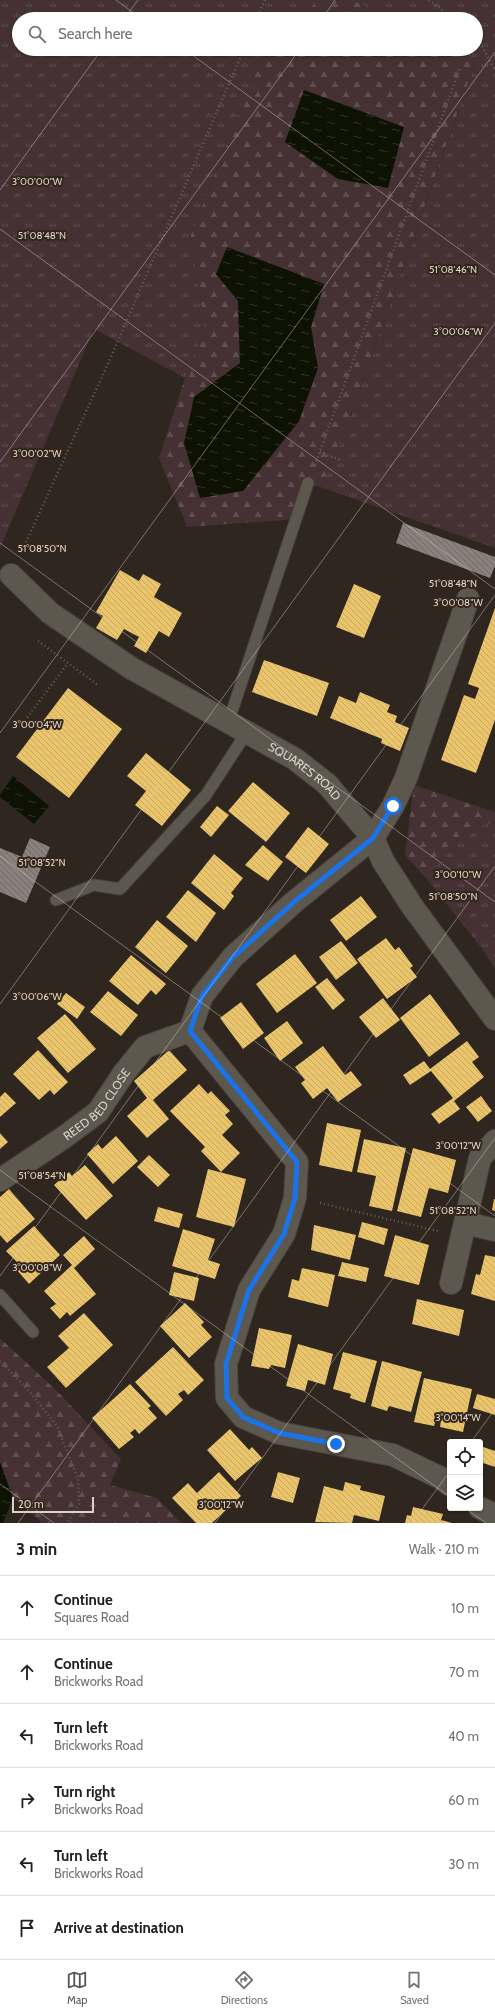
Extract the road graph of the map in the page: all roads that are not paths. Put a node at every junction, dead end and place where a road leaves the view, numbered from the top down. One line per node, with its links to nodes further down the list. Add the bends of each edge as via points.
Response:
1 (308, 483): 4 (lane)
2 (11, 575): 4 (street, SQUARES ROAD, via 50,613 80,634 131,668)
3 (468, 598): 5 (street, via 406,778 393,806)
4 (238, 728): 5 (street, SQUARES ROAD, via 295,759 328,784); 6 (lane, via 206,795 120,888 94,885)
5 (373, 838): 7 (street, SQUARES ROAD, via 383,861 412,906); 8 (street, via 294,902 233,957 202,996)
6 (56, 900)
7 (495, 1019)
8 (190, 1031): 10 (street, REED BED CLOSE, via 145,1047 98,1112); 16 (street, via 297,1162 295,1198 284,1234 249,1290 226,1364 227,1398 243,1417 279,1433 393,1455)
9 (495, 1141): 11 (street, via 480,1158)
10 (0, 1180)
11 (463, 1230): 12 (street); 13 (street)
12 (495, 1230)
13 (451, 1283)
14 (0, 1295): 15 (lane)
15 (33, 1332)
16 (447, 1483)
17 (483, 1509): 18 (street)
18 (495, 1515)

